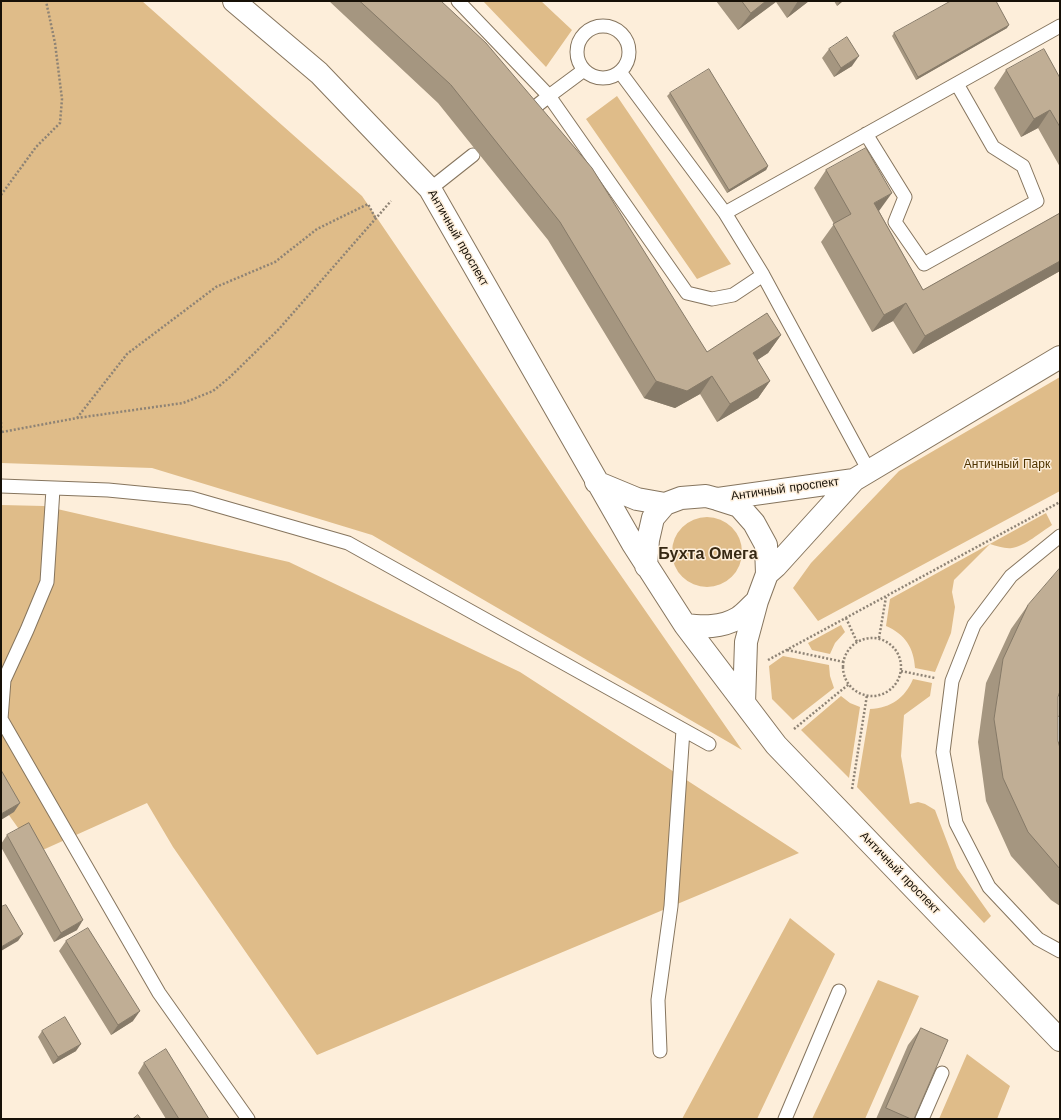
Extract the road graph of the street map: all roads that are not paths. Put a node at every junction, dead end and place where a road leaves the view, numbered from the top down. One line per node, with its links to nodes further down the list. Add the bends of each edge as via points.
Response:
1 (234, 1): 11 (street, Античный проспект, via 319,73)
2 (458, 1): 7 (lane)
3 (1060, 26): 6 (lane)
4 (584, 70): 5 (lane, via 593,76 603,78); 5 (lane, via 577,54 581,37 588,30 605,26 618,30 628,44 629,58); 7 (lane)
5 (620, 72): 12 (lane)
6 (957, 84): 9 (lane); 9 (lane, via 993,147 1023,166 1037,201 924,264 896,222 905,197)
7 (549, 96): 8 (lane); 13 (lane, via 687,293 712,299 733,295)
8 (525, 115)
9 (866, 134): 12 (lane)
10 (473, 155): 11 (lane)
11 (430, 189): 16 (street, Античный проспект)
12 (725, 213): 13 (lane)
13 (763, 275): 15 (lane)
14 (1060, 357): 15 (street)
15 (861, 475): 19 (street, Античный проспект); 23 (street, Античный проспект)
16 (596, 482): 20 (street, Античный проспект, via 637,500); 22 (street, Античный проспект)
17 (1, 486): 18 (lane)
18 (53, 489): 28 (lane, via 108,490 191,498 348,543); 36 (lane, via 47,582 4,680 1,719 159,993)
19 (717, 499): 20 (street, Античный проспект, via 706,496 681,498); 23 (street, Античный проспект, via 739,506 754,523 766,545)
20 (665, 504): 22 (street, via 653,518)
21 (1060, 536): 31 (lane, via 1011,576 974,625 952,681 943,752 956,823 989,887 1038,938)
22 (646, 566): 25 (street, Античный проспект)
23 (767, 574): 24 (street, Античный проспект)
24 (757, 601): 25 (street, Античный проспект, via 738,618 722,624 704,627); 26 (street, Античный проспект, via 746,642)
25 (685, 625): 26 (street, Античный проспект)
26 (744, 702): 33 (street, Античный проспект, via 776,745 804,775)
27 (1060, 723): 30 (lane, via 1057,745)
28 (683, 730): 29 (lane); 34 (lane, via 671,906 658,1000)
29 (709, 744)
30 (1060, 766)
31 (1060, 951)
32 (839, 991): 37 (lane)
33 (1060, 1040)
34 (660, 1051)
35 (942, 1072): 38 (lane)
36 (248, 1119)
37 (785, 1119)
38 (922, 1119)

